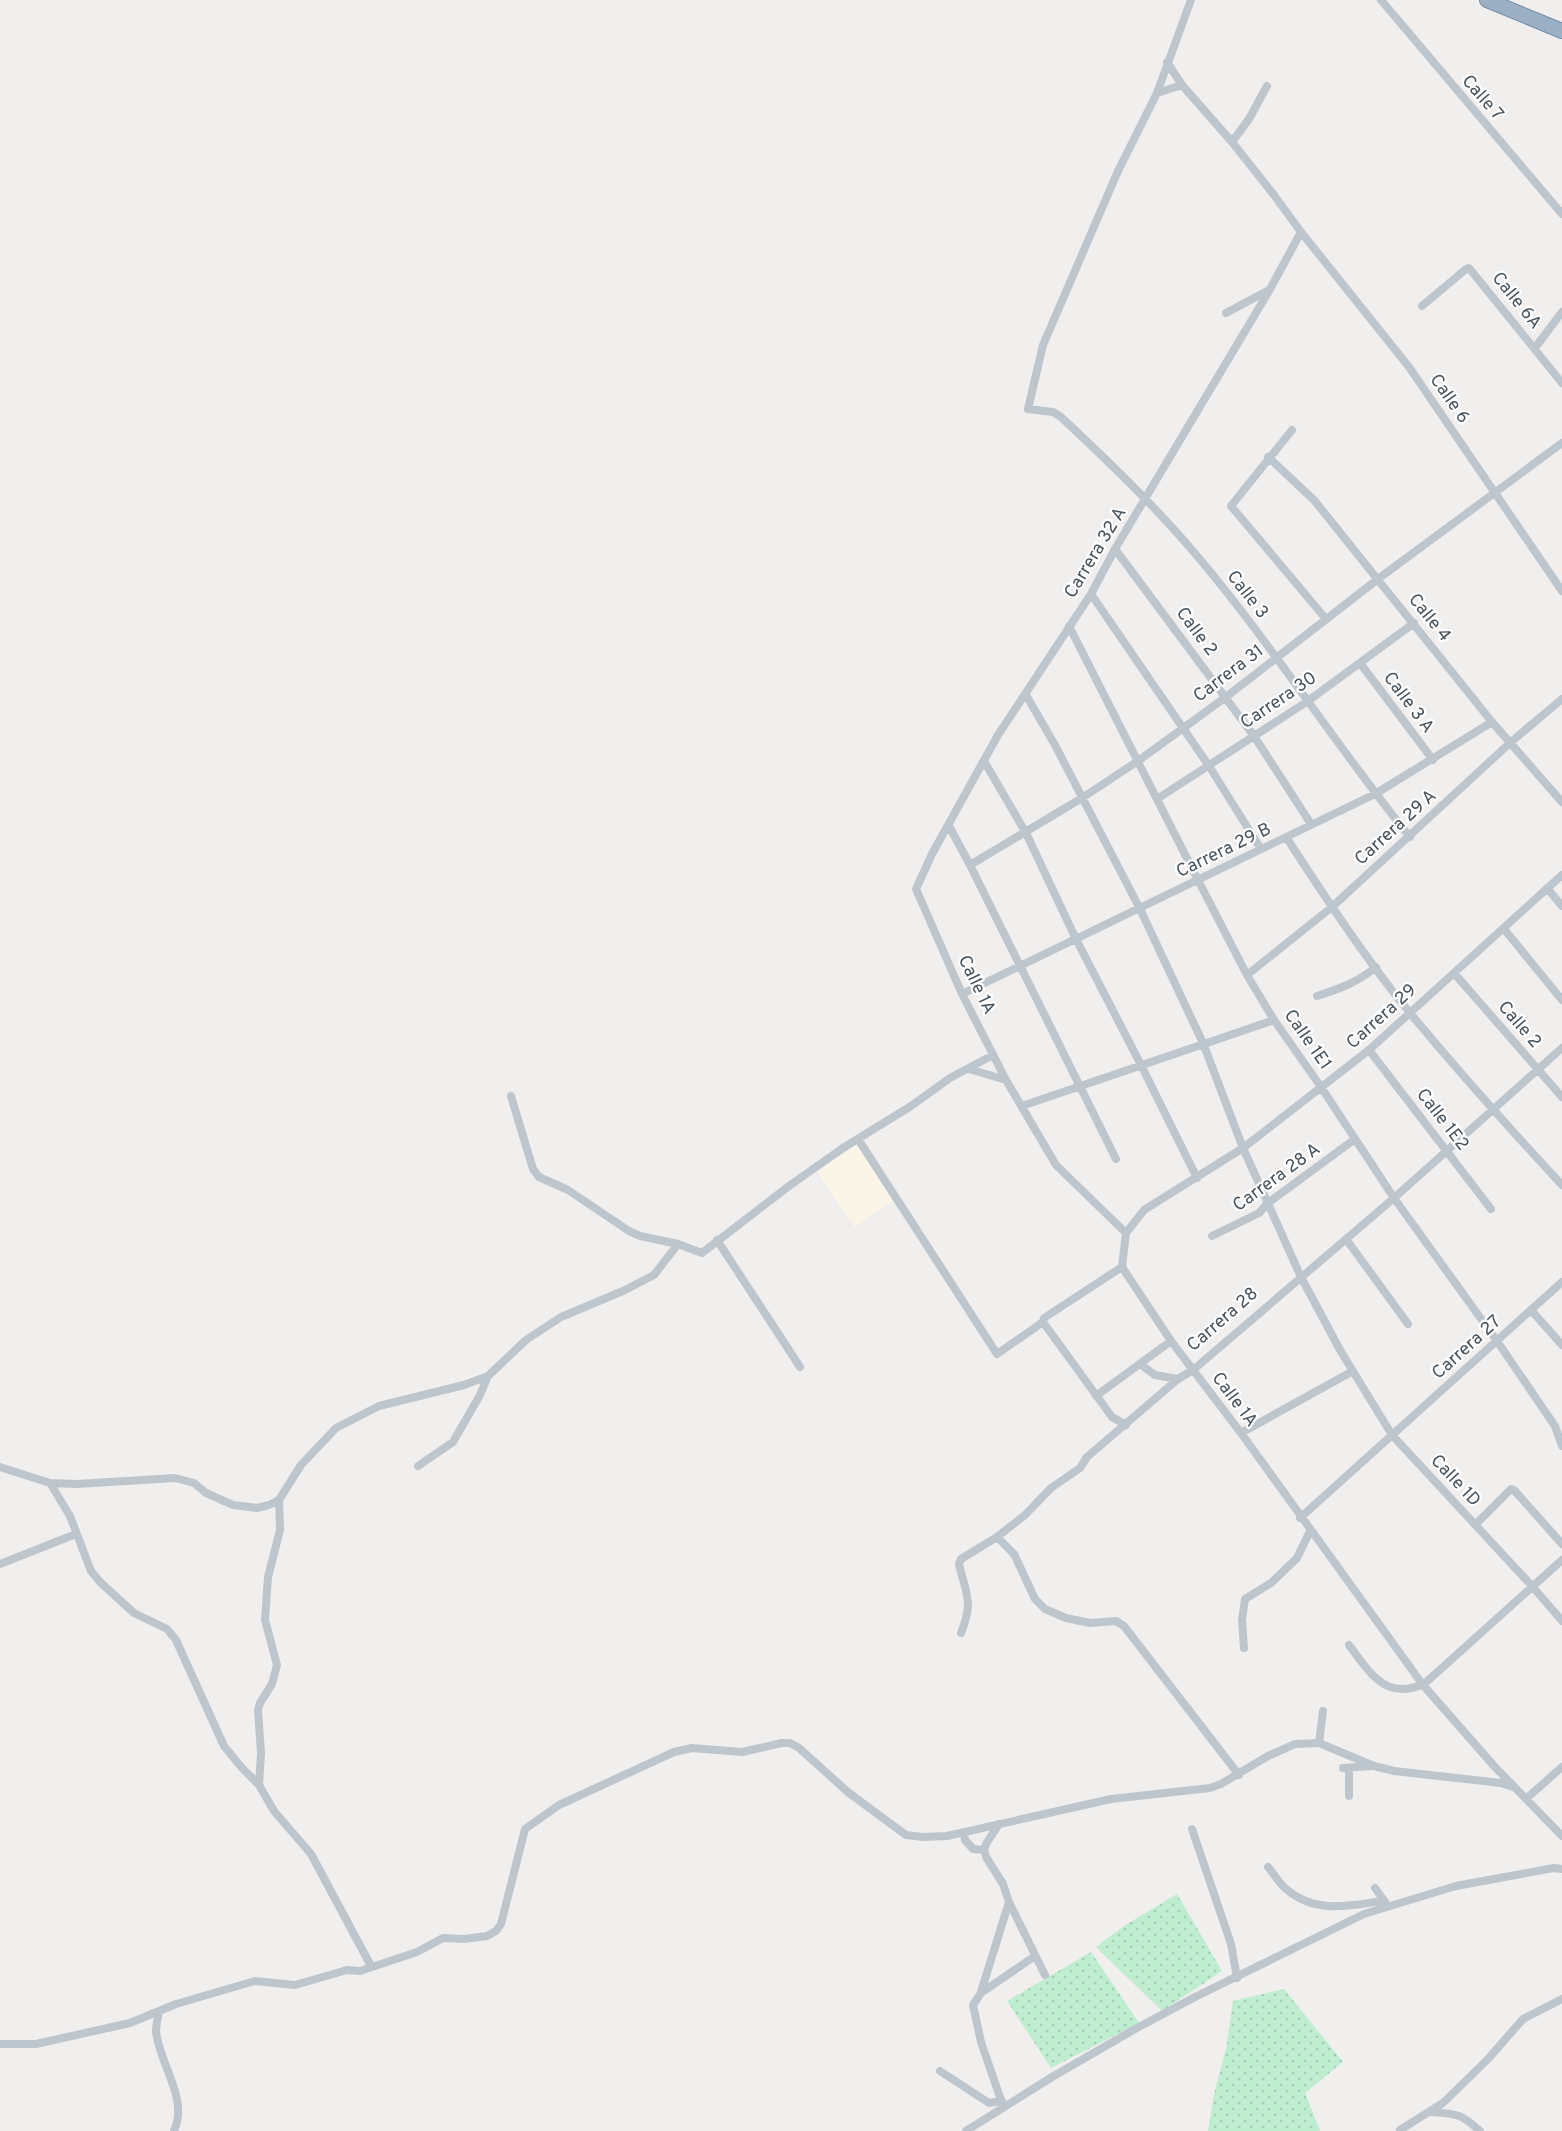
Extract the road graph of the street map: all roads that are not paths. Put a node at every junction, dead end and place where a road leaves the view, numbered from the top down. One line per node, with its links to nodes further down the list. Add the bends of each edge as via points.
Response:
1 (1191, 0): 5 (street)
2 (1381, 0): 10 (street, Calle 7)
3 (1487, 0): 4 (highway)
4 (1562, 31)
5 (1167, 62): 6 (street, Calle 6); 8 (street)
6 (1182, 85): 8 (street); 9 (street, Calle 6)
7 (1267, 86): 9 (street)
8 (1157, 93): 22 (street, Calle 3, via 1118,171 1043,345 1028,410 1053,412 1061,417)
9 (1232, 142): 11 (street, Calle 6)
10 (1562, 214)
11 (1300, 232): 12 (street, Carrera 32 A); 21 (street, Calle 6, via 1409,368)
12 (1269, 291): 14 (street); 22 (street, Carrera 32 A)
13 (1422, 306): 16 (street, Calle 6A, via 1469,268)
14 (1226, 312)
15 (1562, 312): 16 (street)
16 (1535, 348): 17 (street, Calle 6A)
17 (1562, 383)
18 (1292, 430): 20 (street)
19 (1562, 443): 21 (street)
20 (1269, 457): 24 (street, Calle 4, via 1314,500); 27 (street, via 1231,504 1232,509)
21 (1497, 493): 24 (street, Carrera 31); 25 (street, Calle 6)
22 (1146, 498): 23 (street, Carrera 32 A); 30 (street, Calle 3)
23 (1115, 549): 26 (street, Carrera 32 A); 33 (street, Calle 2)
24 (1378, 579): 27 (street, Carrera 31); 28 (street, Calle 4)
25 (1562, 591)
26 (1091, 594): 29 (street, Carrera 32 A); 37 (street)
27 (1326, 619): 30 (street, Carrera 31)
28 (1414, 623): 31 (street, Carrera 30); 36 (street, Calle 4)
29 (1069, 626): 32 (street, Carrera 32 A); 42 (street, Calle 1E1)
30 (1277, 657): 33 (street, Carrera 31); 35 (street, Calle 3)
31 (1360, 663): 35 (street, Carrera 30); 40 (street, Calle 3 A)
32 (1026, 695): 41 (street, Carrera 32 A); 45 (street, Calle 1D)
33 (1226, 697): 37 (street, Carrera 31); 38 (street, Calle 2)
34 (1562, 699): 39 (street, Carrera 29 A)
35 (1308, 701): 38 (street, Carrera 30); 44 (street, Calle 3)
36 (1492, 722): 39 (street, Calle 4); 40 (street, Carrera 29 B)
37 (1183, 728): 42 (street, Carrera 31); 43 (street)
38 (1254, 736): 43 (street, Carrera 30); 48 (street, Calle 2)
39 (1511, 742): 47 (street, Calle 4); 52 (street, Carrera 29 A)
40 (1433, 760): 44 (street, Carrera 29 B)
41 (984, 761): 49 (street, Carrera 32 A); 50 (street)
42 (1138, 761): 45 (street, Carrera 31); 46 (street, Calle 1E1)
43 (1209, 766): 46 (street, Carrera 30); 53 (street)
44 (1375, 794): 48 (street, Carrera 29 B); 52 (street, Calle 3)
45 (1082, 798): 50 (street, Carrera 31); 61 (street, Calle 1D)
46 (1157, 799): 56 (street, Calle 1E1)
47 (1562, 802)
48 (1311, 824): 51 (street, Carrera 29 B)
49 (949, 826): 54 (street); 57 (street, Carrera 32 A)
50 (1026, 833): 54 (street, Carrera 31); 63 (street)
51 (1286, 837): 53 (street, Carrera 29 B); 60 (street)
52 (1410, 837): 60 (street, Carrera 29 A)
53 (1262, 849): 56 (street, Carrera 29 B)
54 (970, 866): 64 (street)
55 (1562, 874): 58 (street, Carrera 29)
56 (1198, 880): 61 (street, Carrera 29 B); 67 (street, Calle 1E1)
57 (916, 887): 68 (street, Calle 1A)
58 (1547, 888): 59 (street); 62 (street, Carrera 29)
59 (1562, 906)
60 (1332, 907): 65 (street); 67 (street, Carrera 29 A)
61 (1140, 909): 63 (street, Carrera 29 B); 73 (street, Calle 1D)
62 (1504, 929): 66 (street, Carrera 29); 70 (street)
63 (1076, 939): 64 (street, Carrera 29 B); 77 (street)
64 (1020, 966): 68 (street, Carrera 29 B); 81 (street)
65 (1376, 967): 69 (street, via 1349,985); 71 (street)
66 (1455, 973): 71 (street, Carrera 29); 79 (street, Calle 2)
67 (1247, 975): 72 (street, Calle 1E1)
68 (962, 994): 76 (street, Calle 1A)
69 (1317, 996)
70 (1562, 1000)
71 (1409, 1012): 75 (street, Carrera 29); 86 (street)
72 (1274, 1020): 73 (street); 82 (street, Calle 1E1)
73 (1203, 1043): 77 (street); 89 (street, Calle 1D)
74 (1562, 1048): 79 (street, Carrera 28)
75 (1369, 1050): 82 (street, Carrera 29); 90 (street, Calle 1E2)
76 (993, 1054): 78 (street); 80 (street, Calle 1A)
77 (1142, 1067): 81 (street); 92 (street)
78 (969, 1069): 80 (street); 88 (street)
79 (1538, 1070): 84 (street, Calle 2); 86 (street, Carrera 28)
80 (1006, 1080): 85 (street, Calle 1A)
81 (1081, 1087): 85 (street); 91 (street)
82 (1321, 1087): 87 (street, Calle 1E1); 89 (street, Carrera 29)
83 (511, 1096): 101 (street, via 533,1169 539,1177 568,1190 629,1231)
84 (1562, 1097)
85 (1022, 1107): 97 (street, Calle 1A, via 1056,1165)
86 (1493, 1110): 90 (street, Carrera 28); 93 (street)
87 (1355, 1138): 94 (street, Calle 1E1); 95 (street, Carrera 28 A)
88 (858, 1139): 100 (street); 106 (street, via 997,1354)
89 (1243, 1148): 92 (street, Carrera 29); 95 (street, Calle 1D)
90 (1447, 1150): 94 (street, Carrera 28); 96 (street, Calle 1E2)
91 (1116, 1159)
92 (1197, 1178): 97 (street, Carrera 29, via 1144,1210)
93 (1562, 1185)
94 (1394, 1198): 99 (street, Carrera 28); 109 (street, Calle 1E1)
95 (1269, 1203): 98 (street, Carrera 28 A, via 1259,1214); 103 (street, Calle 1D)
96 (1491, 1209)
97 (1126, 1233): 102 (street)
98 (1212, 1236)
99 (1346, 1239): 103 (street, Carrera 28); 107 (street)
100 (717, 1240): 101 (street, via 702,1253); 112 (street)
101 (678, 1244): 115 (street, via 654,1275 561,1317 526,1340)
102 (1122, 1267): 106 (street); 108 (street, Calle 1A)
103 (1301, 1277): 113 (street, Carrera 28); 114 (street, Calle 1D)
104 (1562, 1282): 105 (street, Carrera 27)
105 (1531, 1310): 109 (street, Carrera 27); 110 (street)
106 (1042, 1322): 117 (street)
107 (1408, 1324)
108 (1171, 1341): 111 (street); 113 (street, Calle 1A)
109 (1497, 1341): 120 (street, Calle 1E1); 122 (street, Carrera 27)
110 (1562, 1345)
111 (1140, 1364): 116 (street, via 1155,1375); 117 (street)
112 (800, 1367)
113 (1193, 1370): 116 (street, Carrera 28); 121 (street, Calle 1A)
114 (1353, 1371): 121 (street); 122 (street, Calle 1D)
115 (488, 1376): 124 (street, via 453,1442); 127 (street, via 380,1406 336,1428 301,1465)
116 (1178, 1379): 119 (street, Carrera 28)
117 (1096, 1396): 119 (street, via 1112,1417)
118 (1562, 1420): 120 (street)
119 (1126, 1425): 132 (street, Carrera 28)
120 (1555, 1426): 123 (street, Calle 1E1)
121 (1241, 1433): 128 (street, Calle 1A)
122 (1392, 1435): 128 (street, Carrera 27); 129 (street, Calle 1D)
123 (1562, 1446)
124 (418, 1466)
125 (0, 1467): 126 (street)
126 (50, 1483): 127 (street, via 175,1478 194,1483 233,1505 257,1508); 131 (street)
127 (279, 1500): 147 (street, via 280,1530 268,1577 265,1620 277,1673 258,1710)
128 (1300, 1518): 130 (street, Calle 1A)
129 (1475, 1525): 133 (street, via 1512,1489); 136 (street, Calle 1D)
130 (1310, 1531): 140 (street, via 1297,1558 1271,1583 1245,1599); 141 (street, Calle 1A)
131 (76, 1534): 135 (street); 147 (street, via 100,1582 134,1613 167,1629 176,1640 224,1746)
132 (997, 1537): 138 (street, Carrera 28, via 967,1554 959,1564 969,1606); 146 (street, via 1014,1554 1035,1599 1045,1609 1066,1618 1090,1623 1116,1621 1124,1626)
133 (1562, 1544)
134 (1562, 1560): 136 (street)
135 (0, 1564)
136 (1532, 1586): 137 (street, Calle 1D); 141 (street)
137 (1562, 1621)
138 (961, 1633)
139 (1349, 1645): 141 (street, via 1385,1686 1403,1689)
140 (1244, 1648)
141 (1423, 1684): 148 (street, Calle 1A)
142 (1323, 1711): 143 (street)
143 (1319, 1743): 144 (street); 146 (street, via 1295,1744)
144 (1374, 1766): 148 (street); 149 (street, via 1346,1769)
145 (1562, 1767): 150 (street)
146 (1239, 1775): 151 (street, via 1210,1788 1111,1799)
147 (259, 1785): 162 (street, via 274,1811 311,1854)
148 (1517, 1788): 150 (street, Calle 1A)
149 (1349, 1796)
150 (1527, 1798): 154 (street, Calle 1A)
151 (999, 1824): 153 (street); 155 (street)
152 (1192, 1829): 164 (street, via 1231,1944)
153 (964, 1832): 155 (street, via 973,1849); 162 (street, via 906,1835 790,1743 742,1752 692,1748 674,1752 560,1804 525,1829 501,1924 496,1930 487,1936 443,1938 417,1952)
154 (1562, 1836)
155 (984, 1850): 159 (street)
156 (1268, 1867): 160 (street, via 1284,1888 1320,1907)
157 (1562, 1869): 160 (street, via 1456,1886)
158 (1375, 1888): 160 (street)
159 (1009, 1902): 161 (street); 165 (street)
160 (1385, 1903): 164 (street)
161 (1035, 1956): 163 (street); 165 (street)
162 (371, 1966): 167 (street, via 294,1985 255,1981)
163 (1045, 1974)
164 (1237, 1978): 170 (street, via 1135,2029)
165 (981, 1993): 170 (street, via 973,2010)
166 (1562, 1999): 171 (street, via 1523,2019 1488,2059)
167 (159, 2012): 168 (street, via 130,2023 36,2044); 173 (street, via 156,2030 178,2103 179,2120)
168 (0, 2044)
169 (940, 2071): 170 (street, via 989,2103)
170 (1003, 2104): 174 (street)
171 (1430, 2112): 172 (street); 175 (street, via 1457,2114)
172 (1400, 2130)
173 (174, 2131)
174 (966, 2131)
175 (1480, 2131)

